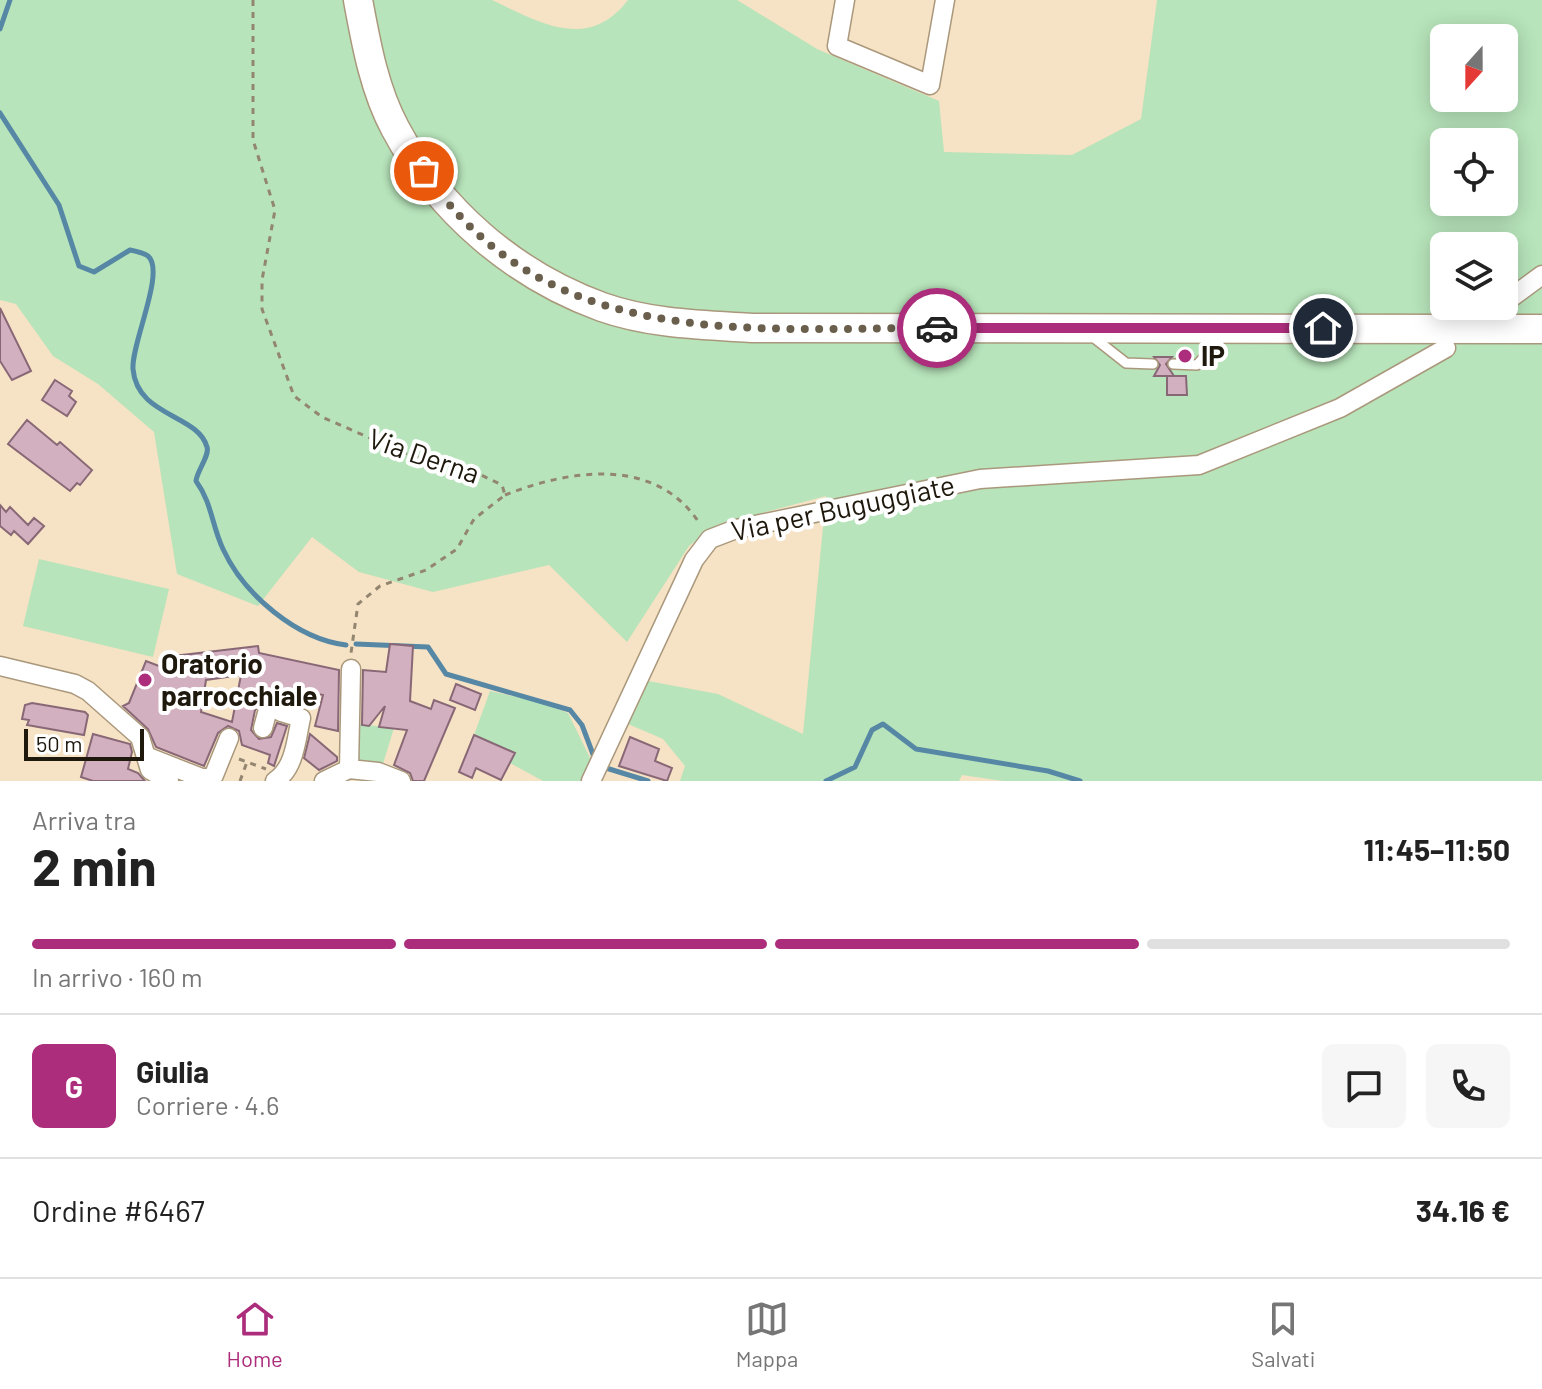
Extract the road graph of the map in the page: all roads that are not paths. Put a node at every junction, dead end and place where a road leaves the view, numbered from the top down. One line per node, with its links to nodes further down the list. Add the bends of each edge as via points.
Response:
1 (358, 0): 6 (main road, via 369,61 395,128 438,193 487,244 545,281 604,308 673,323 752,328)
2 (845, 0): 3 (street, via 837,46 930,85)
3 (945, 0)
4 (1542, 275): 5 (street)
5 (1518, 292)
6 (1081, 327): 7 (main road); 10 (lane, via 1126,363)
7 (1230, 328): 8 (main road); 11 (lane, via 1197,365)
8 (1542, 329)
9 (1446, 348): 22 (street, Via per Buguggiate, via 1340,408 1199,465 980,479 786,518 710,539 694,560)
10 (1153, 364)
11 (1173, 364)
12 (0, 666): 16 (street, via 75,684 101,701)
13 (351, 669): 17 (street)
14 (270, 718): 18 (street, via 301,718 294,754)
15 (226, 745): 16 (street, via 214,775 204,779)
16 (146, 750): 19 (street, via 150,770)
17 (349, 769): 20 (street); 21 (street)
18 (279, 778)
19 (169, 781)
20 (324, 781)
21 (401, 781)
22 (591, 781)

